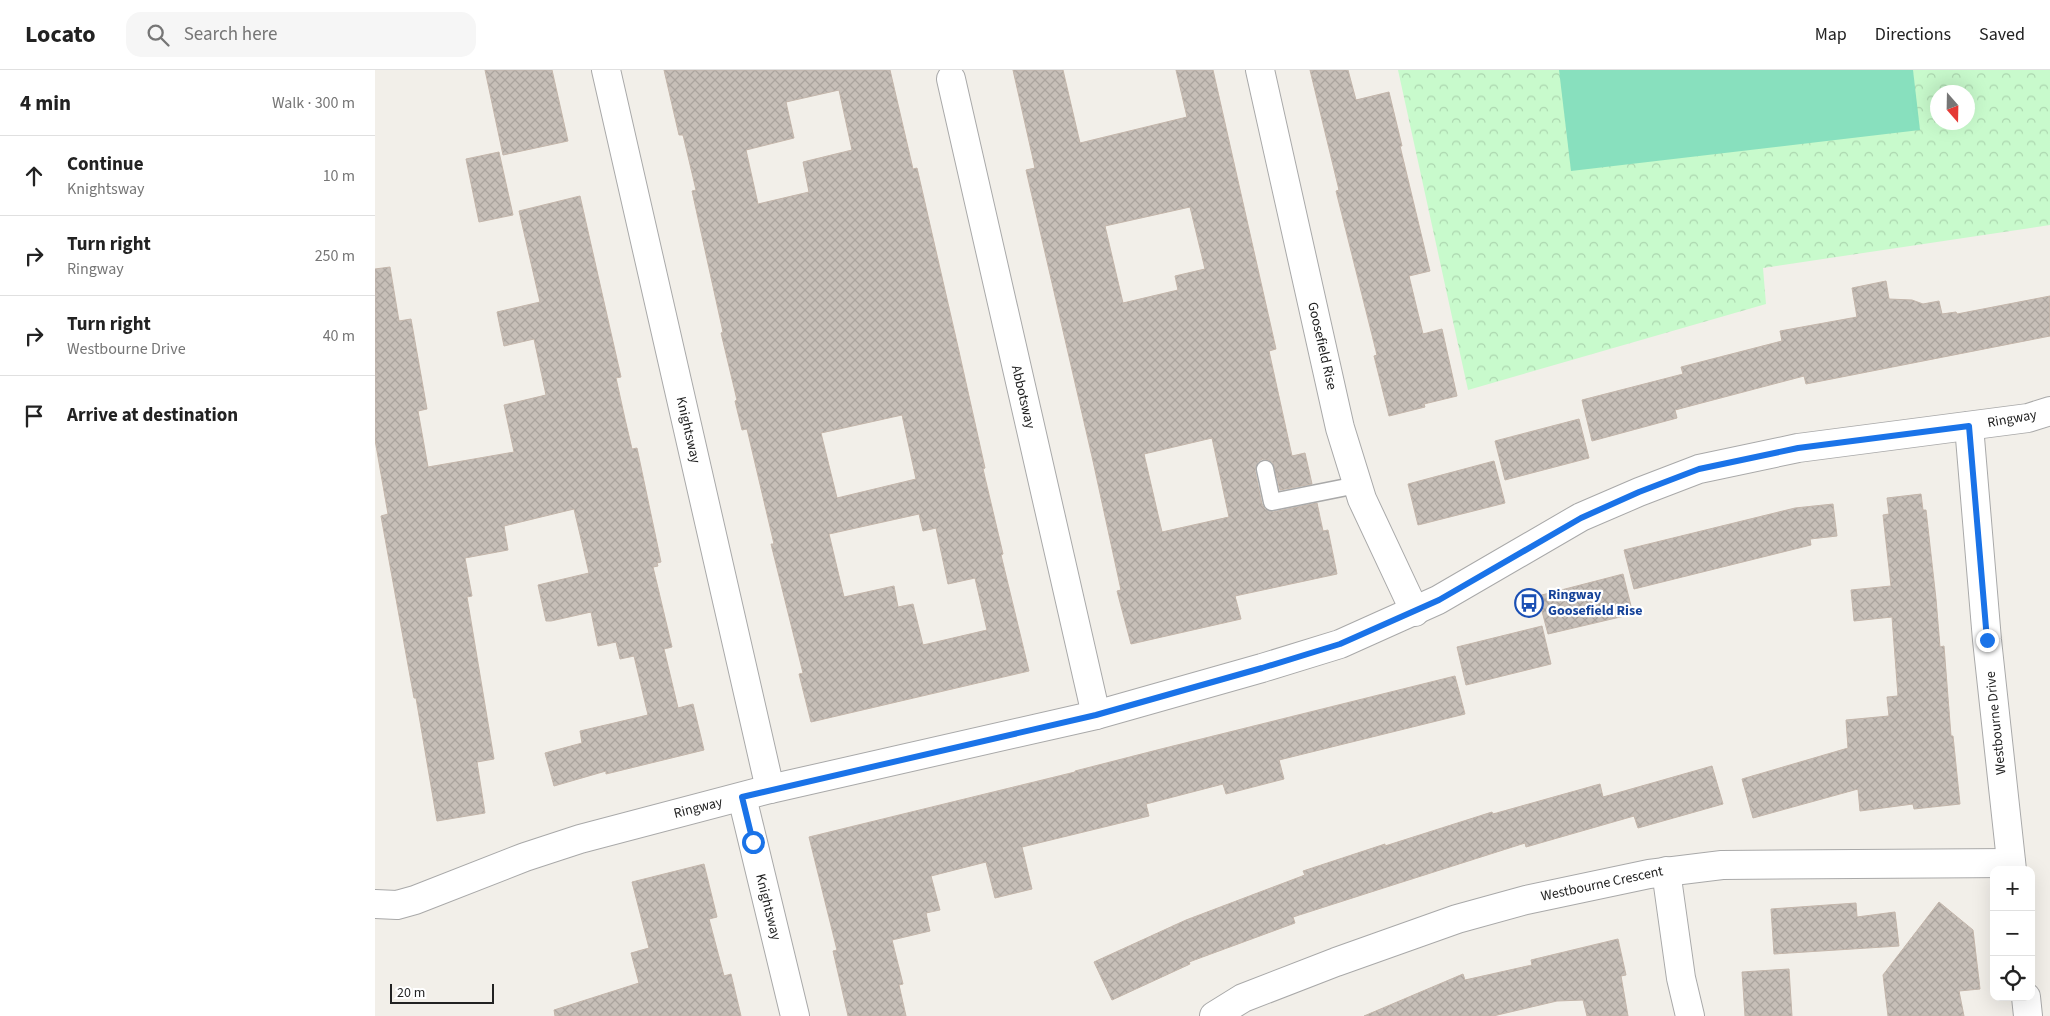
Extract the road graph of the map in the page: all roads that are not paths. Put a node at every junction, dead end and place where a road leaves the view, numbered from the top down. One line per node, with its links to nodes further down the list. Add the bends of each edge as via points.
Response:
1 (606, 70): 10 (street, Knightsway)
2 (1260, 70): 7 (street, Goosefield Rise, via 1340,428)
3 (951, 79): 9 (street, Abbotsway)
4 (2050, 411): 5 (street, Ringway, via 2028,418)
5 (1969, 426): 8 (street, Ringway, via 1798,448 1699,469 1581,518); 13 (street, Westbourne Drive)
6 (1265, 469): 7 (lane, via 1272,502)
7 (1357, 485): 8 (street, Goosefield Rise)
8 (1415, 612): 9 (street, Ringway, via 1340,644)
9 (1096, 715): 10 (street, Ringway)
10 (770, 789): 11 (street, Ringway)
11 (742, 797): 15 (street, Ringway, via 580,839 415,900); 17 (street, Knightsway)
12 (1990, 866): 14 (street, Westbourne Crescent, via 1721,866)
13 (2011, 866)
14 (1666, 871): 18 (street, Westbourne Crescent, via 1526,900 1457,919 1243,998); 19 (street, via 1681,978)
15 (375, 904)
16 (2026, 1001): 20 (street)
17 (795, 1016)
18 (1214, 1016)
19 (1690, 1016)
20 (2028, 1016)

